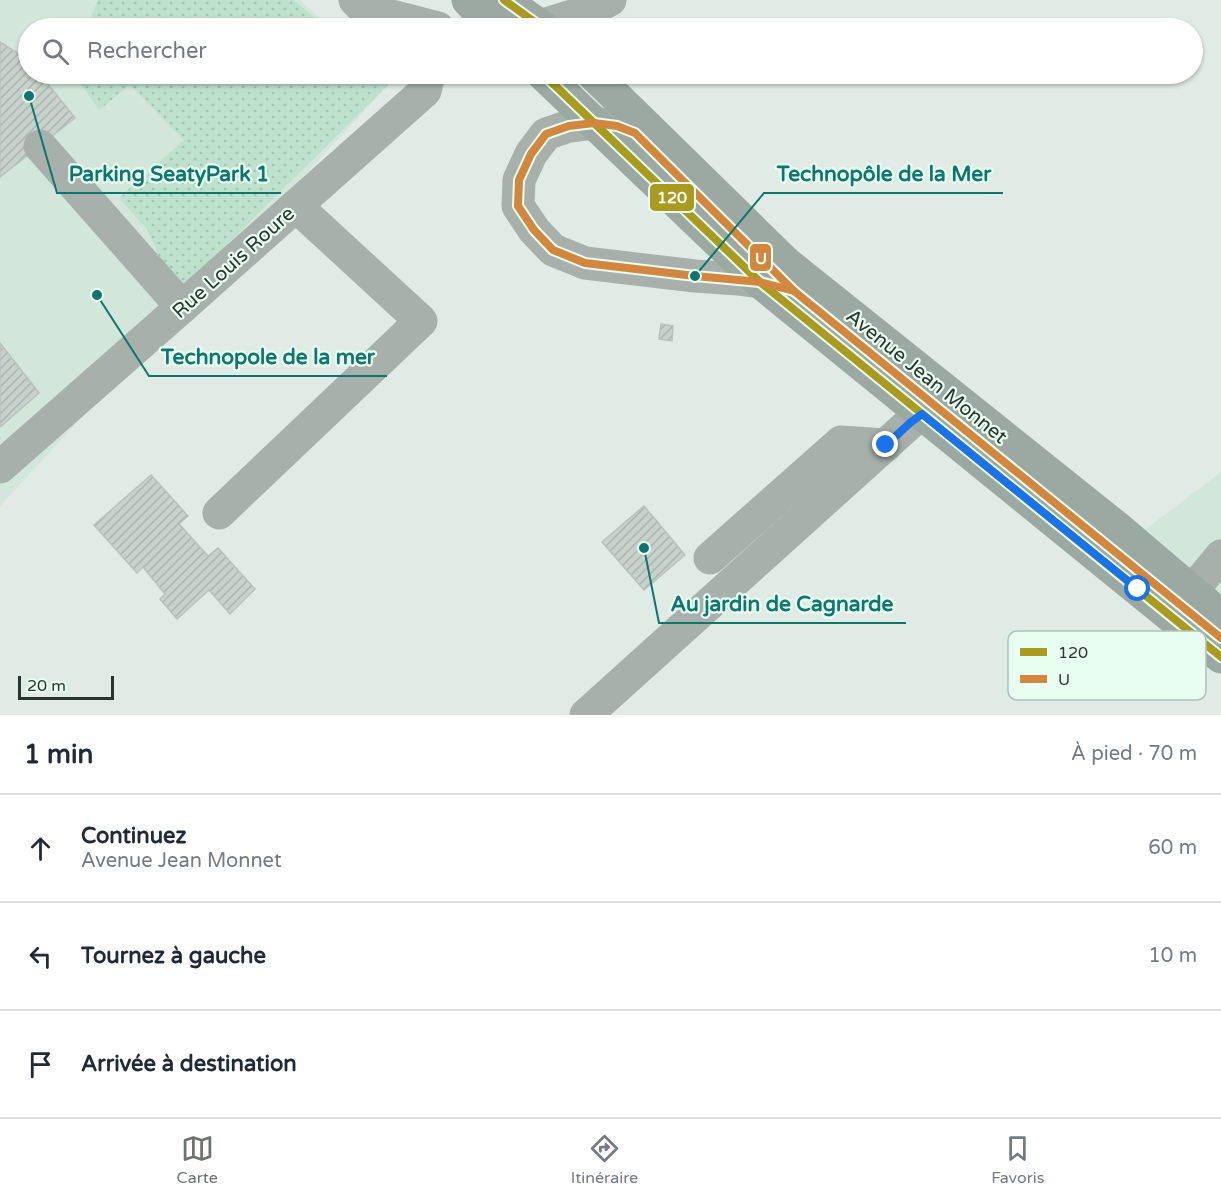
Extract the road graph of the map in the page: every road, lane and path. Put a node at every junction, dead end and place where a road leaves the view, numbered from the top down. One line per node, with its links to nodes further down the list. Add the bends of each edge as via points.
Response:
1 (468, 0): 6 (main road)
2 (504, 0): 7 (main road)
3 (610, 0): 8 (street)
4 (367, 12): 5 (street)
5 (394, 18)
6 (483, 18)
7 (529, 18)
8 (567, 18)
9 (418, 84): 14 (street, Rue Louis Roure)
10 (553, 84): 12 (main road, Avenue Jean Monnet)
11 (603, 84): 24 (main road, Avenue Jean Monnet, via 786,263)
12 (594, 123): 15 (main road, Avenue Jean Monnet); 15 (street, Avenue Jean Monnet, via 546,134 519,180 518,206 553,250 585,262); 16 (street, Avenue Jean Monnet, via 634,133)
13 (40, 146): 17 (street)
14 (296, 206): 17 (street, Rue Louis Roure); 21 (street, via 421,321)
15 (760, 282): 16 (street, Avenue Jean Monnet); 18 (main road, Avenue Jean Monnet)
16 (794, 291): 27 (street, Avenue Jean Monnet)
17 (182, 308): 20 (street, Rue Louis Roure)
18 (922, 414): 19 (street); 26 (main road, Avenue Jean Monnet)
19 (886, 445): 23 (street, via 841,442); 30 (street)
20 (0, 467)
21 (219, 513)
22 (1221, 556): 24 (street)
23 (710, 558)
24 (1192, 591): 25 (main road, Avenue Jean Monnet)
25 (1221, 615)
26 (1189, 631)
27 (1221, 638)
28 (1206, 645): 29 (main road, Avenue Jean Monnet)
29 (1221, 657)
30 (586, 715)

